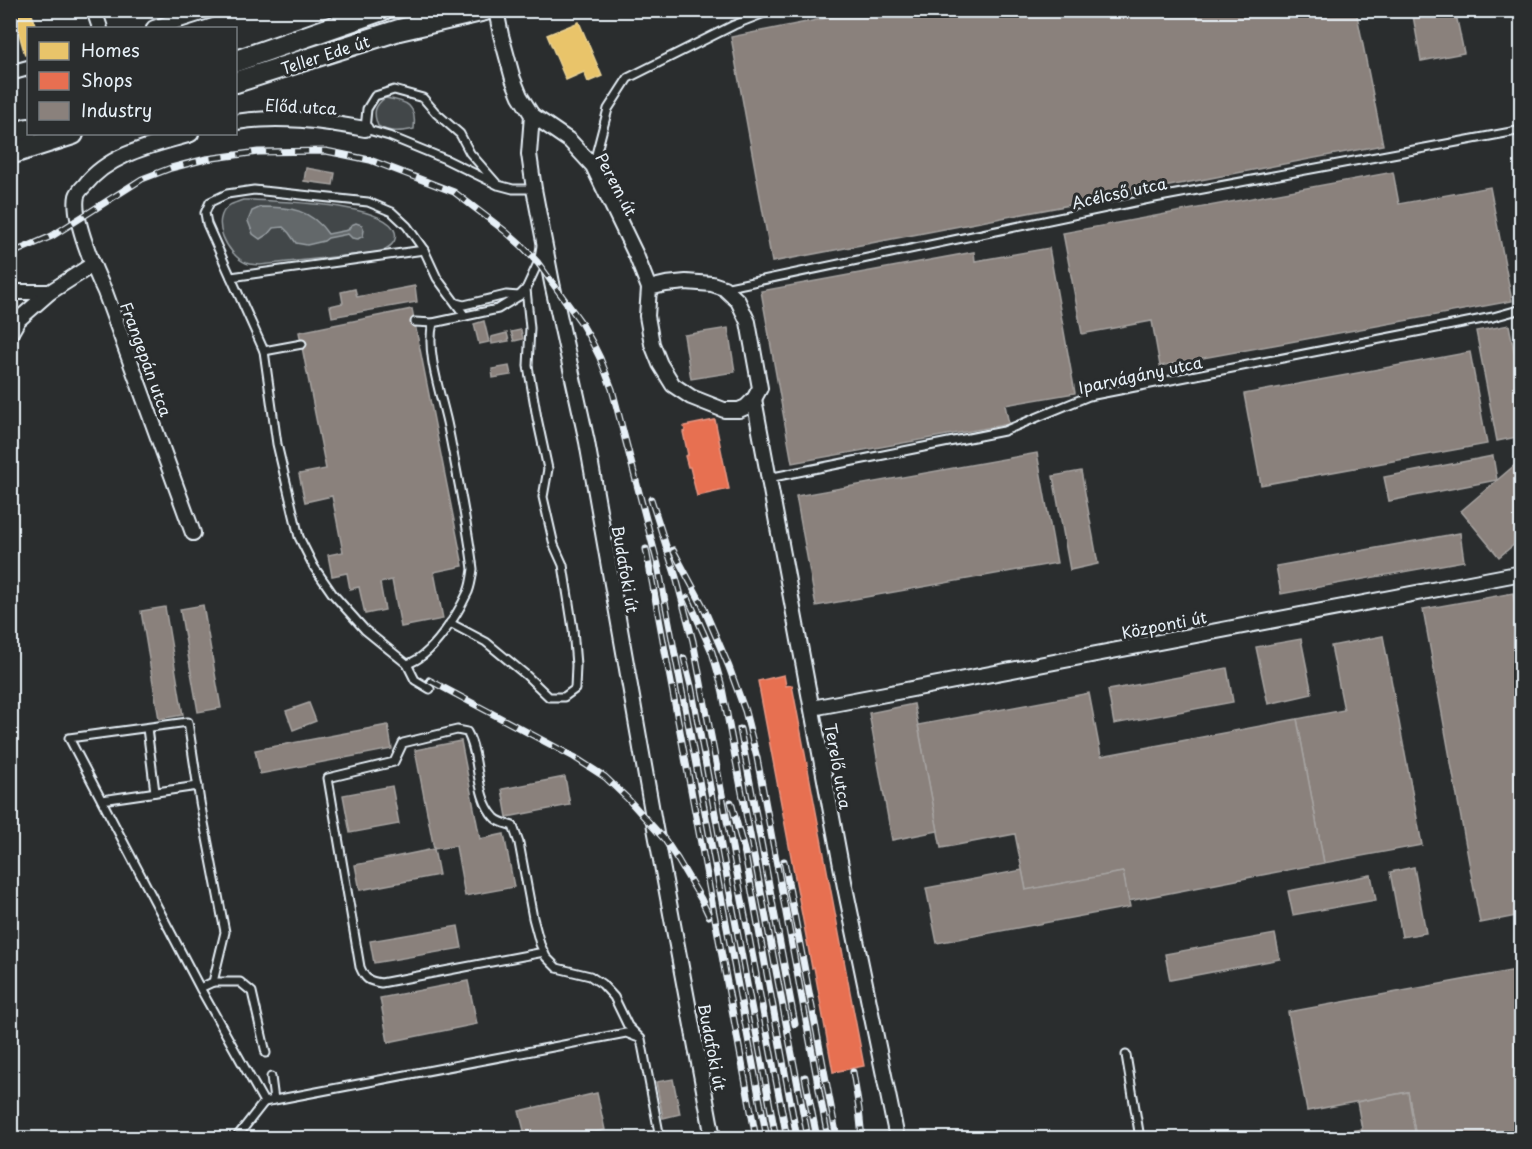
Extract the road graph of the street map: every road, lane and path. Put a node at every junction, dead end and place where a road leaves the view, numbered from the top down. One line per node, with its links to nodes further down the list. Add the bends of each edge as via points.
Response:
1 (94, 10): 7 (street)
2 (212, 10): 8 (street)
3 (382, 10): 9 (main road, Teller Ede út)
4 (485, 10): 12 (main road, Teller Ede út, via 399,30)
5 (496, 10): 13 (street, via 513,79)
6 (772, 10): 22 (lane, via 628,78 608,109)
7 (100, 27)
8 (157, 27)
9 (237, 61)
10 (27, 68): 11 (street)
11 (10, 74)
12 (237, 82)
13 (532, 115): 22 (street, Perem út, via 570,141); 24 (street, Budafoki út, via 529,154)
14 (237, 122): 16 (street, Előd utca, via 287,119)
15 (27, 129): 18 (main road)
16 (365, 129): 23 (lane, via 445,159); 23 (lane, via 367,110 375,96 394,90 423,98 460,134 470,153)
17 (1521, 130): 30 (lane, Acélcső utca, via 1149,199)
18 (10, 135)
19 (70, 135): 21 (main road)
20 (188, 135): 27 (street, Frangepán utca, via 134,151 110,163 77,194 79,220)
21 (10, 154)
22 (593, 166): 29 (street, Perem út)
23 (498, 185): 24 (lane)
24 (534, 189): 25 (street, Budafoki út)
25 (543, 237): 31 (lane, via 538,263); 66 (street, Budafoki út, via 587,442)
26 (424, 250): 28 (lane); 28 (lane, via 392,212 368,202 254,190 227,194 210,202 205,213); 35 (lane, via 437,278)
27 (92, 265): 32 (street); 45 (street, Frangepán utca)
28 (231, 276): 42 (lane)
29 (649, 288): 30 (street, via 686,282); 43 (street, Perem út, via 647,316 652,344 674,385 691,398 724,410 739,410)
30 (724, 288): 43 (street, via 738,301 748,322 760,388)
31 (526, 290): 34 (lane); 47 (lane, via 530,327 528,366 548,470 543,497 563,565 573,629 575,688 564,697 549,697 486,642)
32 (50, 292): 33 (street); 40 (street, via 18,320)
33 (10, 294)
34 (519, 296): 35 (lane); 37 (lane, via 498,309)
35 (456, 303): 37 (lane)
36 (1521, 309): 44 (lane, Iparvágány utca, via 1089,396 1004,431)
37 (465, 316): 39 (lane)
38 (415, 322): 39 (lane)
39 (433, 322): 47 (lane, via 431,353 473,569 469,590)
40 (10, 334)
41 (302, 344): 42 (lane)
42 (264, 351): 48 (lane, via 277,444 299,537 332,593 366,630)
43 (754, 399): 44 (street, Terelő utca)
44 (768, 478): 50 (street, Terelő utca)
45 (194, 534)
46 (1521, 573): 50 (street, Központi út)
47 (450, 623): 48 (lane, via 428,651)
48 (407, 664): 49 (lane, via 415,680)
49 (430, 689)
50 (812, 708): 67 (street, Terelő utca)
51 (147, 728): 52 (lane, via 188,722); 53 (lane); 54 (lane, via 69,738)
52 (198, 786): 53 (lane); 56 (lane, via 225,932)
53 (155, 792): 54 (lane)
54 (102, 800): 57 (lane)
55 (544, 952): 55 (lane, via 533,918 519,843 513,826 496,819 484,801 467,732 457,730 403,743 394,762 328,778 365,978 381,983); 58 (lane, via 557,968 590,976 602,984 614,997 628,1026)
56 (213, 982): 57 (lane); 59 (lane, via 240,982 252,992)
57 (200, 988): 63 (lane)
58 (641, 1039): 62 (lane, via 626,1033); 65 (lane)
59 (266, 1053)
60 (1126, 1055): 68 (lane)
61 (271, 1077): 62 (lane)
62 (274, 1100): 63 (lane)
63 (264, 1102): 64 (lane)
64 (236, 1138)
65 (660, 1138)
66 (713, 1138)
67 (897, 1138)
68 (1140, 1138)

